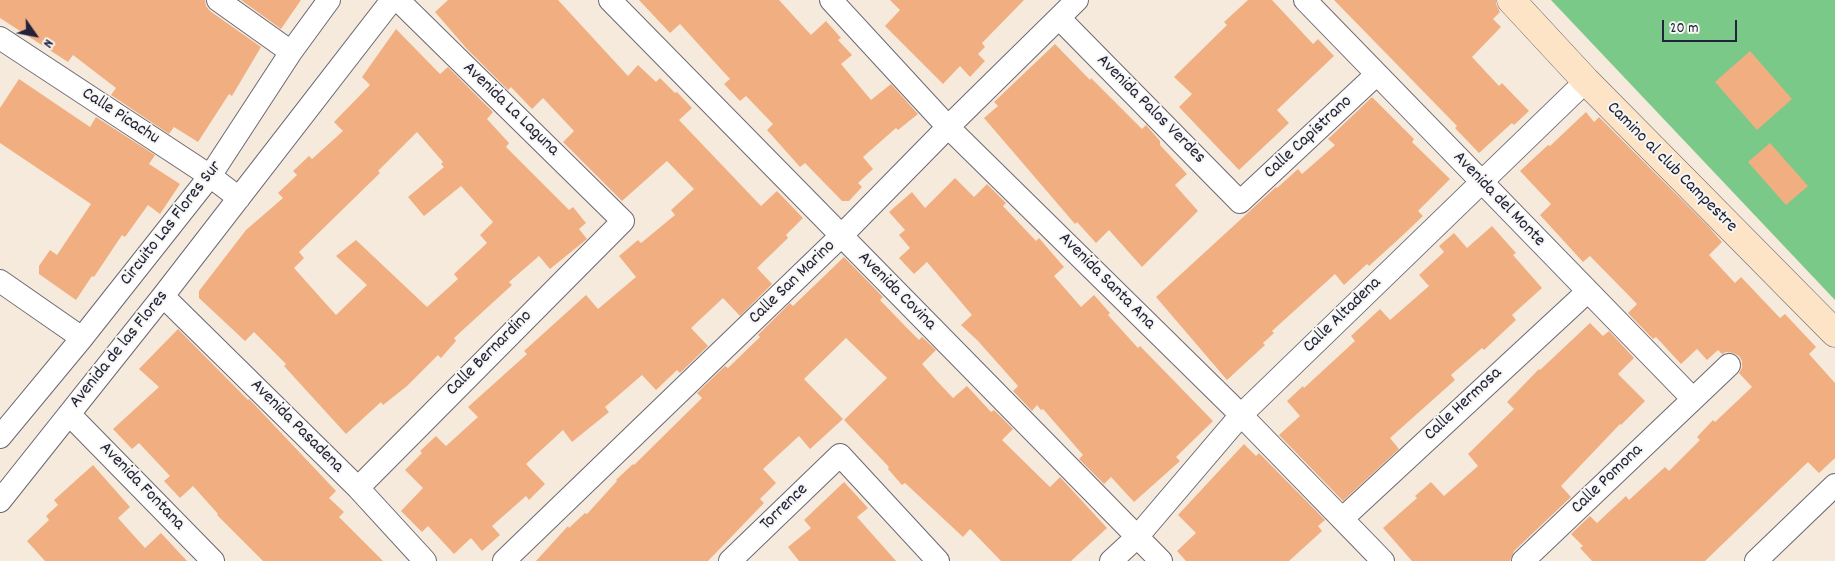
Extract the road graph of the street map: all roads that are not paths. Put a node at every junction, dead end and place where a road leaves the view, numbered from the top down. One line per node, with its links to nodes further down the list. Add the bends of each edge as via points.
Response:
1 (218, 0): 12 (street)
2 (329, 0): 12 (street, Circuito Las Flores Sur)
3 (392, 0): 18 (street, Circuito Las Flores Sur)
4 (398, 0): 20 (street, Avenida La Laguna)
5 (610, 0): 21 (street, Avenida Covina)
6 (1077, 0): 10 (street, Calle San Marino)
7 (1305, 0): 13 (street, Avenida del Monte)
8 (1511, 0): 14 (main road, Camino al club Campestre)
9 (845, 5): 15 (street, Avenida Santa Ana)
10 (1059, 18): 15 (street, Calle San Marino); 19 (street, Avenida Palos Verdes)
11 (0, 38): 16 (street, Calle Picachu)
12 (291, 52): 16 (street, Circuito Las Flores Sur)
13 (1377, 74): 17 (street, Avenida del Monte); 19 (street, Calle Capistrano)
14 (1586, 81): 17 (street, Calle Altadena); 25 (main road, Camino al club Campestre)
15 (948, 127): 21 (street, Calle San Marino); 30 (street, Avenida Santa Ana)
16 (210, 176): 18 (street, Calle Picachu); 26 (street, Circuito Las Flores Sur)
17 (1482, 183): 23 (street, Avenida del Monte); 30 (street, Calle Altadena)
18 (239, 198): 24 (street, Avenida de las Flores)
19 (1240, 202)
20 (623, 221): 33 (street, Calle Bernardino)
21 (841, 236): 36 (street, Avenida Covina); 39 (street, Calle San Marino)
22 (0, 281): 26 (street)
23 (1587, 292): 28 (street, Avenida del Monte); 35 (street, Calle Hermosa)
24 (163, 296): 29 (street, Avenida de las Flores); 33 (street, Avenida Pasadena)
25 (1835, 333)
26 (82, 338): 31 (street, Circuito Las Flores Sur)
27 (1729, 365): 28 (street, Calle Pomona)
28 (1693, 399): 45 (street, Calle Pomona)
29 (68, 414): 34 (street, Avenida de las Flores); 37 (street, Avenida Fontana)
30 (1241, 415): 35 (street, Avenida Santa Ana); 36 (street, Calle Altadena)
31 (0, 437)
32 (1835, 485): 46 (street)
33 (358, 488): 38 (street, Avenida Pasadena)
34 (0, 501)
35 (1342, 518): 44 (street, Avenida Santa Ana)
36 (1137, 537): 42 (street, Calle Altadena); 43 (street, Avenida Covina)
37 (213, 561)
38 (425, 561)
39 (504, 561)
40 (730, 561): 41 (street, Torrence, via 840,455)
41 (938, 561)
42 (1111, 561)
43 (1161, 561)
44 (1383, 561)
45 (1523, 561)
46 (1756, 561)

